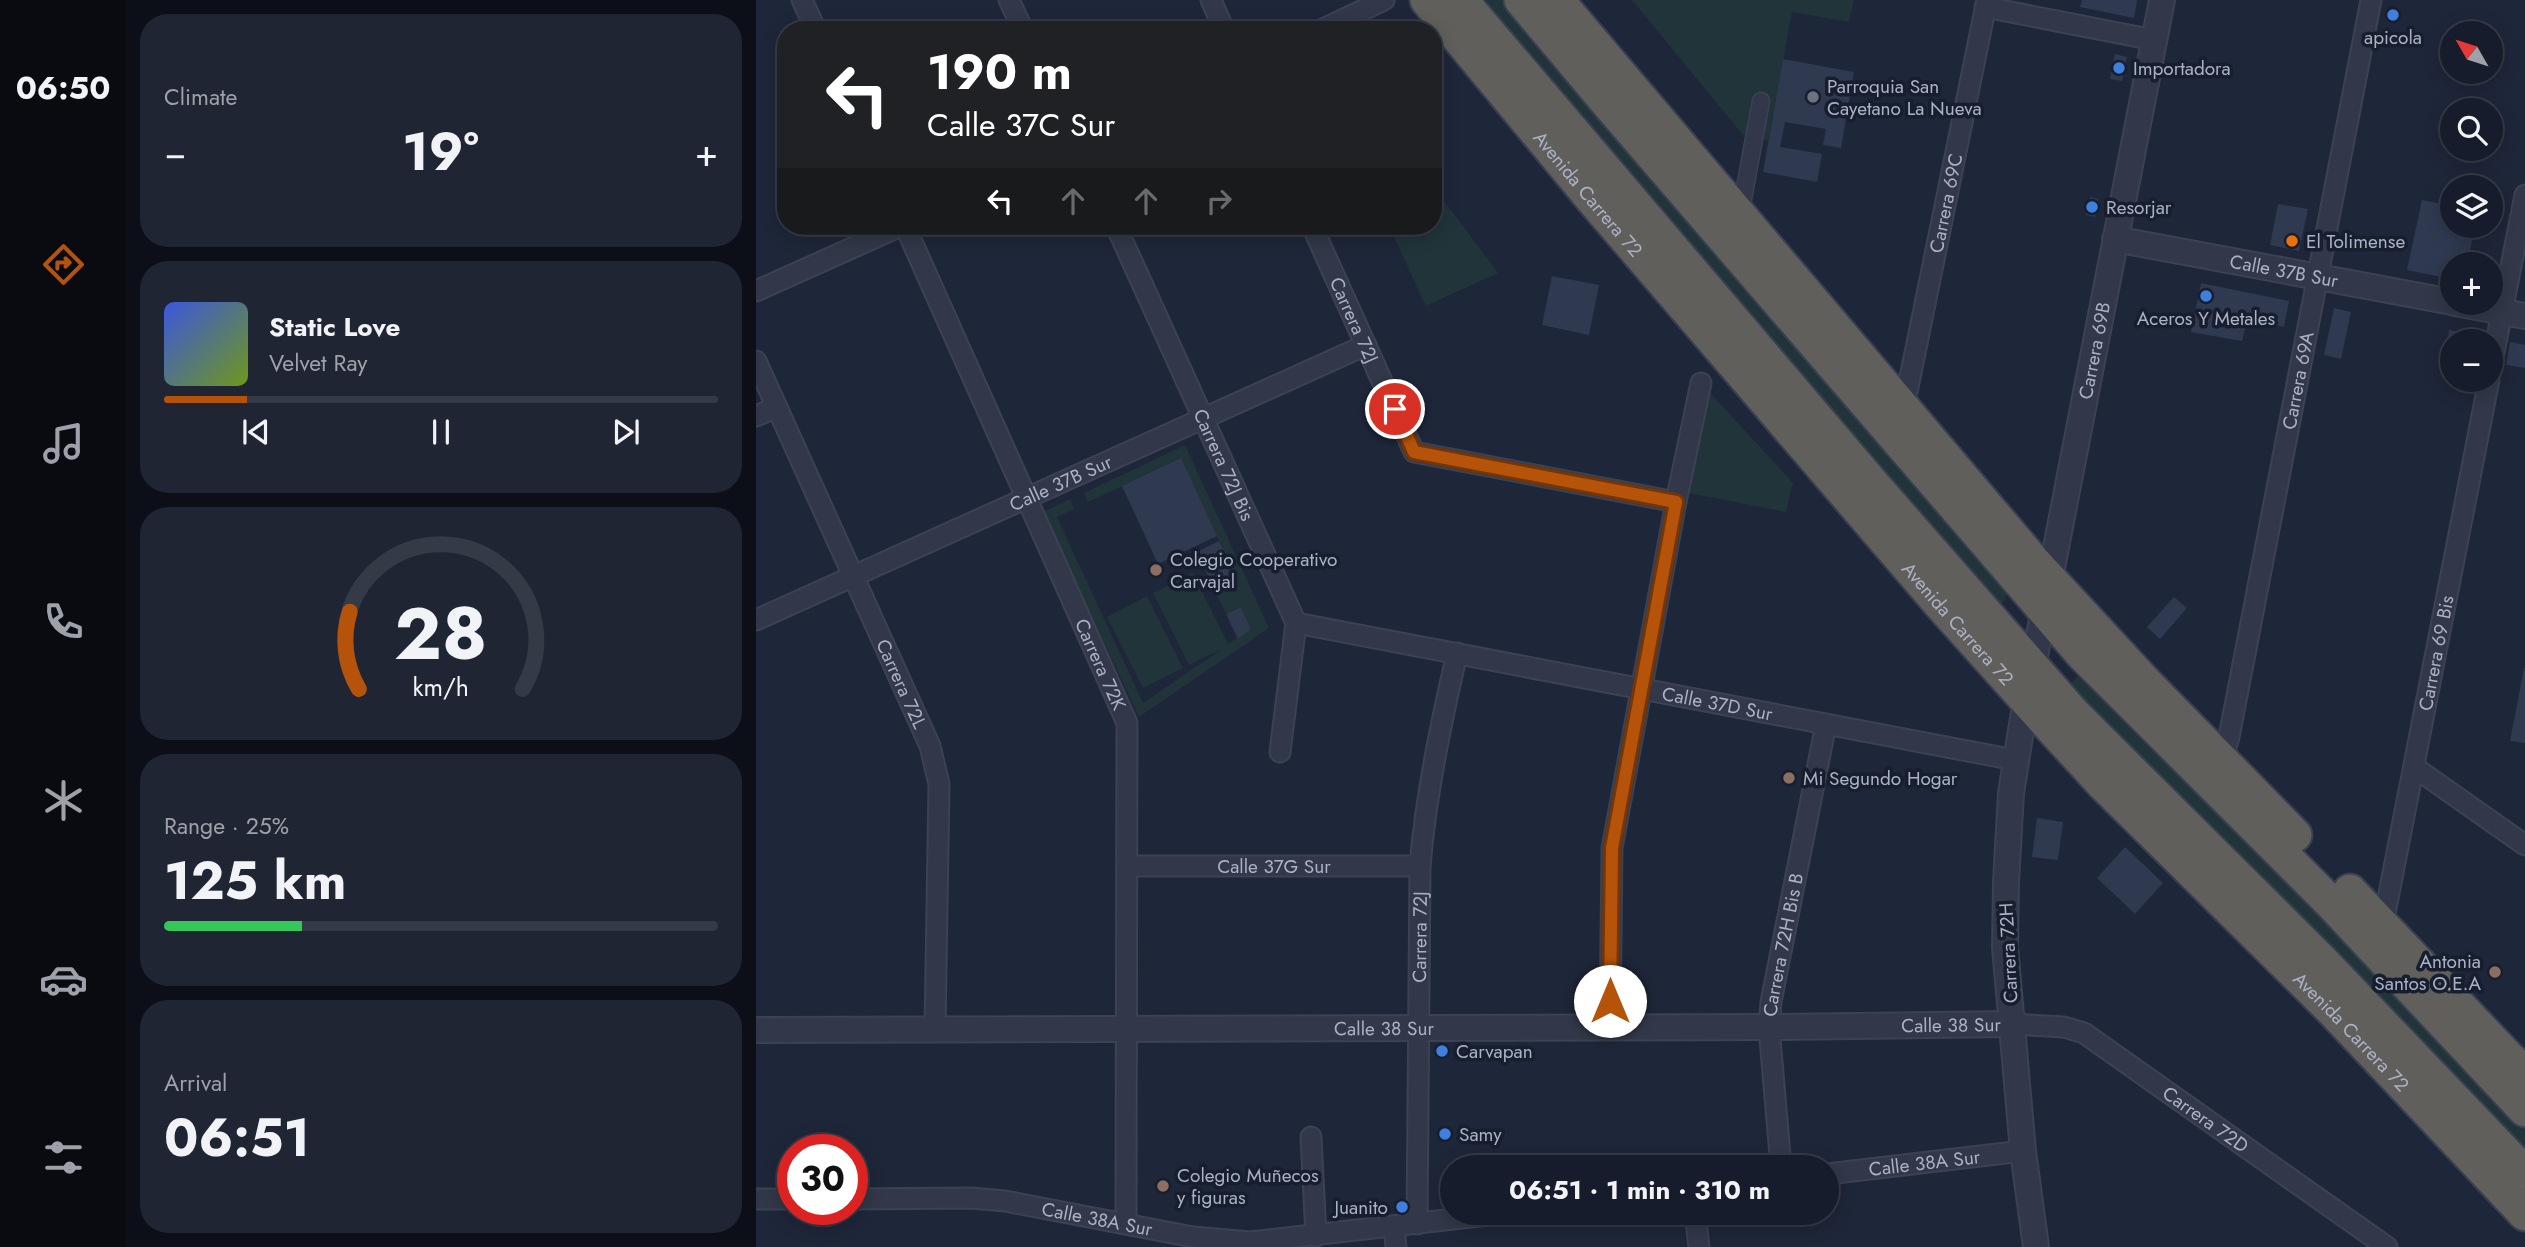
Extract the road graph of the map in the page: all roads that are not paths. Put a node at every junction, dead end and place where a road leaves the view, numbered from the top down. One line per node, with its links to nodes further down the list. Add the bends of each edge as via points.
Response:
1 (802, 0): 12 (street)
2 (1009, 0): 13 (street)
3 (1211, 0): 14 (street)
4 (1384, 0): 15 (street)
5 (1427, 0): 28 (highway, Avenida Carrera 72)
6 (1461, 0): 20 (highway, Avenida Carrera 72)
7 (1521, 0): 19 (highway)
8 (1557, 0): 17 (highway)
9 (2162, 0): 16 (street, Carrera 69B)
10 (2371, 0): 29 (street, Carrera 69A)
11 (1986, 3): 16 (street); 39 (street, Carrera 69C)
12 (812, 21)
13 (1019, 21)
14 (1220, 21)
15 (1340, 21)
16 (2154, 40): 27 (street, Carrera 69B)
17 (1593, 42): 19 (highway); 22 (highway)
18 (1761, 101): 22 (street)
19 (1610, 106): 45 (highway)
20 (1605, 172): 28 (highway); 49 (highway, Avenida Carrera 72)
21 (2525, 195): 32 (street)
22 (1740, 215): 39 (highway)
23 (883, 235): 30 (street)
24 (907, 235): 42 (street, Carrera 72K)
25 (1120, 235): 41 (street, Carrera 72J Bis)
26 (1316, 235): 34 (street, Carrera 72J)
27 (2115, 239): 29 (street, Calle 37B Sur); 45 (street, Carrera 69B)
28 (1631, 244): 51 (highway, Avenida Carrera 72)
29 (2318, 277): 31 (street, Calle 37B Sur); 55 (street, Carrera 69A)
30 (756, 291)
31 (2440, 300)
32 (2514, 314): 33 (street)
33 (2503, 341)
34 (1366, 345): 41 (street, Calle 37B Sur); 43 (street, Carrera 72J, via 1414,452)
35 (756, 361): 38 (street, Carrera 72L)
36 (1701, 383): 43 (street)
37 (2487, 392): 56 (street, Carrera 69 Bis)
38 (777, 407): 40 (street); 44 (street, Carrera 72L)
39 (1904, 407): 45 (highway)
40 (756, 416)
41 (1203, 418): 42 (street, Calle 37B Sur); 47 (street, Carrera 72J Bis)
42 (1027, 498): 44 (street, Calle 37B Sur); 59 (street, Carrera 72K, via 1127,723)
43 (1676, 502): 50 (street)
44 (854, 576): 46 (street, Calle 37B Sur); 69 (street, Carrera 72L, via 930,746 939,784)
45 (2047, 595): 49 (street, Carrera 69B); 55 (highway); 61 (highway, via 2082,654)
46 (756, 620)
47 (1296, 623): 48 (street, Calle 37D Sur); 53 (street)
48 (1457, 653): 50 (street, Calle 37D Sur); 60 (street, Carrera 72J, via 1434,755)
49 (2033, 667): 51 (street, Carrera 69B); 76 (highway, Avenida Carrera 72, via 2092,733 2323,962)
50 (1641, 688): 52 (street, Calle 37D Sur); 66 (street, via 1612,848)
51 (2026, 700): 54 (street, Carrera 72H); 80 (highway, Avenida Carrera 72, via 2103,784 2332,1010)
52 (1826, 724): 54 (street, Calle 37D Sur); 64 (street, Carrera 72H Bis B, via 1770,1002)
53 (1280, 752)
54 (2015, 760): 63 (street, Carrera 72H, via 2005,904)
55 (2222, 761): 57 (highway)
56 (2414, 767): 58 (street); 62 (street, Carrera 69 Bis)
57 (2302, 842): 61 (highway); 62 (highway)
58 (2525, 845)
59 (1127, 866): 60 (street, Calle 37G Sur); 67 (street, Carrera 72K)
60 (1420, 866): 65 (street, Carrera 72J)
61 (2310, 883): 71 (highway)
62 (2383, 925): 70 (highway)
63 (2012, 1024): 64 (street, Calle 38 Sur); 73 (street, Carrera 72H); 91 (street, Carrera 72D, via 2084,1033)
64 (1769, 1027): 66 (street, Calle 38 Sur); 74 (street, Carrera 72H Bis B)
65 (1418, 1028): 66 (street, Calle 38 Sur); 67 (street, Calle 38 Sur); 83 (street, Carrera 72J)
66 (1610, 1028)
67 (1127, 1029): 69 (street, Calle 38 Sur); 82 (street, Carrera 72K)
68 (756, 1030): 69 (street, Calle 38 Sur)
69 (935, 1030)
70 (2525, 1074)
71 (2525, 1110)
72 (1311, 1136): 86 (street)
73 (2023, 1151): 75 (street, Calle 38A Sur); 90 (street, Carrera 72H)
74 (1780, 1155)
75 (1839, 1173)
76 (2525, 1173)
77 (756, 1199): 78 (street)
78 (777, 1199)
79 (868, 1199): 82 (street, Calle 38A Sur, via 1005,1201)
80 (2525, 1214)
81 (1440, 1221): 83 (street, Calle 38A Sur)
82 (1126, 1223): 87 (street, Calle 38A Sur)
83 (1417, 1224): 85 (street, Calle 38A Sur)
84 (1696, 1225): 89 (street)
85 (1394, 1226): 86 (street, Calle 38A Sur); 88 (street)
86 (1316, 1236): 87 (street, Calle 38A Sur)
87 (1193, 1242)
88 (1396, 1247)
89 (1699, 1247)
90 (2036, 1247)
91 (2386, 1247)

